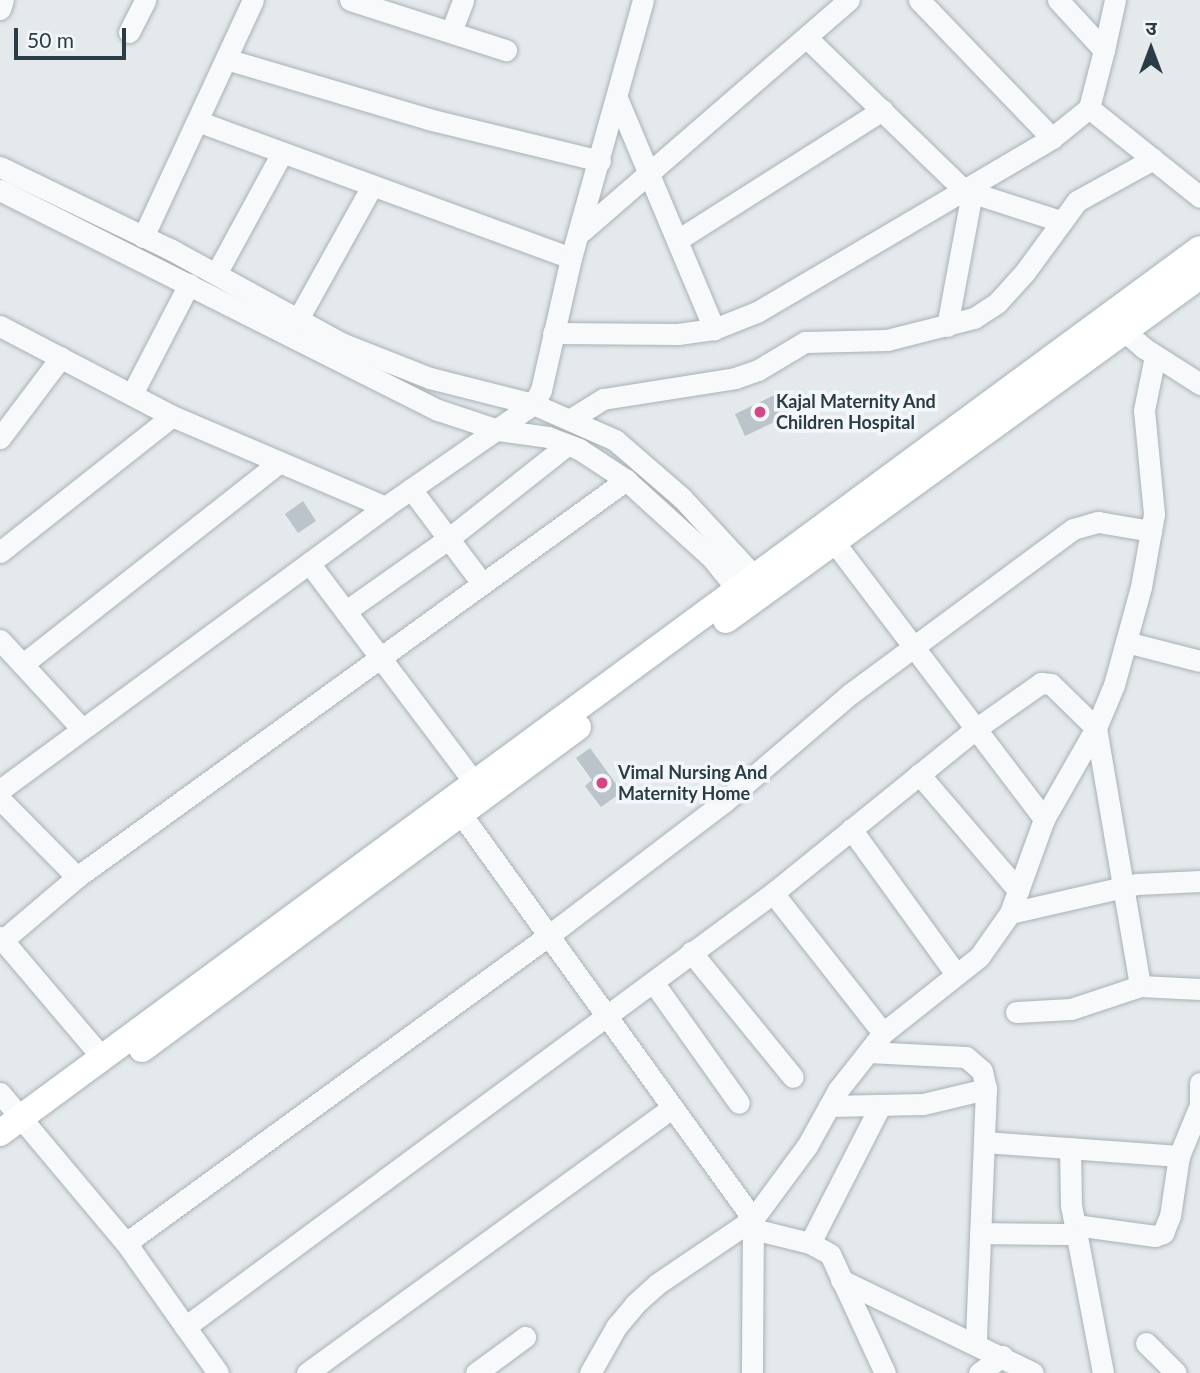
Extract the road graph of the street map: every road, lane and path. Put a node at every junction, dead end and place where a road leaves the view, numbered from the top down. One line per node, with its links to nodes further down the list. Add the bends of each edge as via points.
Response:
1 (4, 0): 11 (street)
2 (253, 0): 17 (street)
3 (350, 0): 13 (street)
4 (463, 0): 13 (street)
5 (643, 0): 18 (street)
6 (849, 0): 14 (street)
7 (919, 0): 22 (street)
8 (1058, 0): 16 (street)
9 (1115, 0): 16 (street)
10 (141, 1): 12 (street)
11 (0, 9)
12 (130, 32)
13 (451, 32): 15 (street)
14 (808, 39): 20 (street); 27 (street)
15 (506, 50)
16 (1104, 50): 19 (street)
17 (226, 59): 21 (street); 25 (street, via 428,119)
18 (617, 98): 25 (street); 27 (street)
19 (1089, 108): 22 (street); 24 (street)
20 (882, 110): 30 (street); 35 (street)
21 (197, 121): 23 (street); 34 (street)
22 (1052, 138): 30 (street)
23 (282, 153): 28 (street); 38 (street)
24 (1153, 159): 31 (street); 32 (street, via 1096,187)
25 (600, 161): 33 (street)
26 (0, 167): 34 (street)
27 (649, 174): 33 (street); 35 (street)
28 (372, 186): 37 (street); 41 (street)
29 (0, 190): 40 (street)
30 (968, 191): 32 (street); 44 (street); 45 (street, via 757,312)
31 (1200, 197)
32 (1060, 220): 44 (street, via 1025,272 997,303 974,318)
33 (582, 231): 37 (street)
34 (143, 237): 38 (street)
35 (679, 239): 45 (street)
36 (1200, 249): 42 (main road)
37 (571, 258): 46 (street)
38 (216, 274): 41 (street)
39 (1200, 276): 42 (main road)
40 (189, 284): 50 (street); 54 (street, via 438,410)
41 (298, 319): 51 (street, via 341,343 430,378)
42 (1115, 322): 47 (street); 63 (main road); 67 (main road)
43 (0, 326): 48 (street)
44 (947, 326): 53 (street, via 887,341 805,342 735,378 603,399)
45 (714, 329): 46 (street, via 678,334)
46 (553, 333): 51 (street, via 541,390)
47 (1155, 356): 49 (street); 61 (street, via 1143,410 1154,514)
48 (61, 357): 50 (street); 55 (street)
49 (1200, 384)
50 (132, 394): 52 (street)
51 (533, 404): 53 (street); 54 (street)
52 (172, 416): 57 (street); 64 (street)
53 (571, 419): 67 (street, via 615,440 643,461)
54 (498, 430): 56 (street); 59 (street)
55 (0, 438)
56 (567, 445): 58 (street); 62 (street)
57 (278, 463): 60 (street); 74 (street)
58 (626, 480): 66 (street); 67 (street)
59 (411, 489): 60 (street); 62 (street)
60 (385, 507): 65 (street)
61 (1151, 531): 70 (street); 71 (street, via 1098,522 1073,529)
62 (448, 539): 66 (street); 68 (street)
63 (834, 542): 67 (main road); 71 (street)
64 (0, 552)
65 (309, 563): 68 (street); 76 (street)
66 (481, 582): 72 (street)
67 (752, 590): 79 (main road); 82 (main road)
68 (346, 611): 72 (street)
69 (0, 640): 74 (street)
70 (1126, 642): 73 (street); 75 (street)
71 (914, 648): 77 (street); 91 (street, via 849,694 724,802)
72 (380, 654): 79 (street); 85 (street)
73 (1200, 661)
74 (23, 664): 76 (street)
75 (1096, 727): 77 (street, via 1051,684 1041,683); 83 (street); 87 (street)
76 (82, 730): 80 (street)
77 (974, 730): 78 (street); 83 (street)
78 (919, 774): 84 (street); 88 (street)
79 (473, 782): 82 (main road)
80 (0, 790)
81 (0, 799): 85 (street)
82 (455, 806): 91 (street); 102 (main road); 112 (main road)
83 (1044, 819): 88 (street)
84 (851, 829): 89 (street); 94 (street)
85 (77, 877): 92 (street)
86 (1200, 881): 87 (street)
87 (1121, 887): 90 (street); 96 (street)
88 (1018, 890): 90 (street)
89 (773, 893): 93 (street); 100 (street)
90 (1010, 913): 94 (street, via 995,939)
91 (548, 936): 99 (street); 121 (street)
92 (2, 939): 102 (street)
93 (691, 953): 95 (street); 103 (street)
94 (956, 974): 100 (street)
95 (653, 982): 99 (street); 107 (street)
96 (1140, 986): 97 (street); 98 (street, via 1071,1009)
97 (1200, 989)
98 (1016, 1012)
99 (607, 1016): 109 (street); 124 (street)
100 (883, 1033): 101 (street)
101 (867, 1052): 105 (street, via 966,1057 982,1071); 108 (street)
102 (102, 1056): 112 (main road)
103 (793, 1077)
104 (1200, 1083): 111 (street)
105 (986, 1089): 110 (street, via 923,1104); 114 (street)
106 (0, 1093): 112 (street)
107 (739, 1103)
108 (829, 1106): 110 (street); 118 (street)
109 (673, 1107): 118 (street); 130 (street)
110 (879, 1108): 122 (street)
111 (1199, 1112): 117 (street)
112 (27, 1123): 113 (main road); 116 (main road); 121 (street)
113 (0, 1133)
114 (984, 1142): 115 (street); 120 (street)
115 (1070, 1148): 117 (street); 119 (street)
116 (0, 1153)
117 (1179, 1156): 119 (street, via 1163,1233)
118 (753, 1224): 122 (street); 132 (street, via 643,1297 616,1327); 133 (street)
119 (1076, 1229): 120 (street); 137 (street)
120 (980, 1233): 126 (street)
121 (126, 1243): 124 (street)
122 (810, 1243): 123 (street, via 830,1254)
123 (841, 1280): 126 (street); 134 (street)
124 (186, 1327): 129 (street)
125 (526, 1337): 131 (street)
126 (976, 1343): 128 (street)
127 (1146, 1343): 138 (street)
128 (1002, 1356): 135 (street); 136 (street)
129 (218, 1373)
130 (307, 1373)
131 (475, 1373)
132 (590, 1373)
133 (752, 1373)
134 (886, 1373)
135 (979, 1373)
136 (1033, 1373)
137 (1103, 1373)
138 (1176, 1373)

